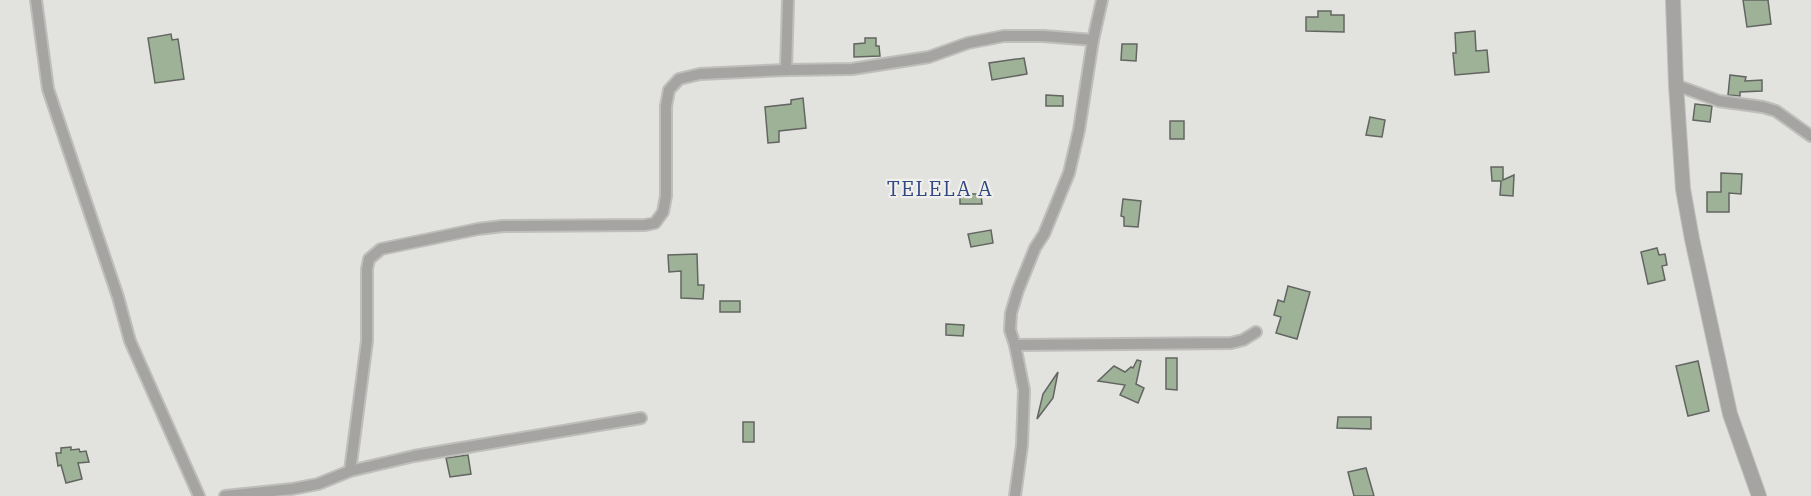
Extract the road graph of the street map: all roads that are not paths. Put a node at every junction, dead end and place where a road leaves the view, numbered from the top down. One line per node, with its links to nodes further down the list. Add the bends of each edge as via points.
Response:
1 (36, 0): 13 (street, via 48,88 130,341)
2 (788, 0): 6 (street)
3 (1102, 0): 5 (street)
4 (1673, 0): 7 (street)
5 (1093, 40): 6 (street, via 1004,36 929,57 852,69); 10 (street, via 1080,130 1069,173 1014,304 1010,330)
6 (786, 70): 12 (street, via 700,74 672,85 666,106 666,196 663,212 655,223 503,226 375,253 367,269 367,341)
7 (1676, 85): 8 (street, via 1719,101 1776,111); 16 (street, via 1683,189 1694,248 1730,414)
8 (1811, 136)
9 (1256, 332): 10 (street, via 1231,343)
10 (1015, 345): 15 (street, via 1024,390)
11 (641, 418): 12 (street)
12 (350, 471): 14 (street, via 318,484)
13 (199, 496)
14 (225, 496)
15 (1015, 496)
16 (1759, 496)

